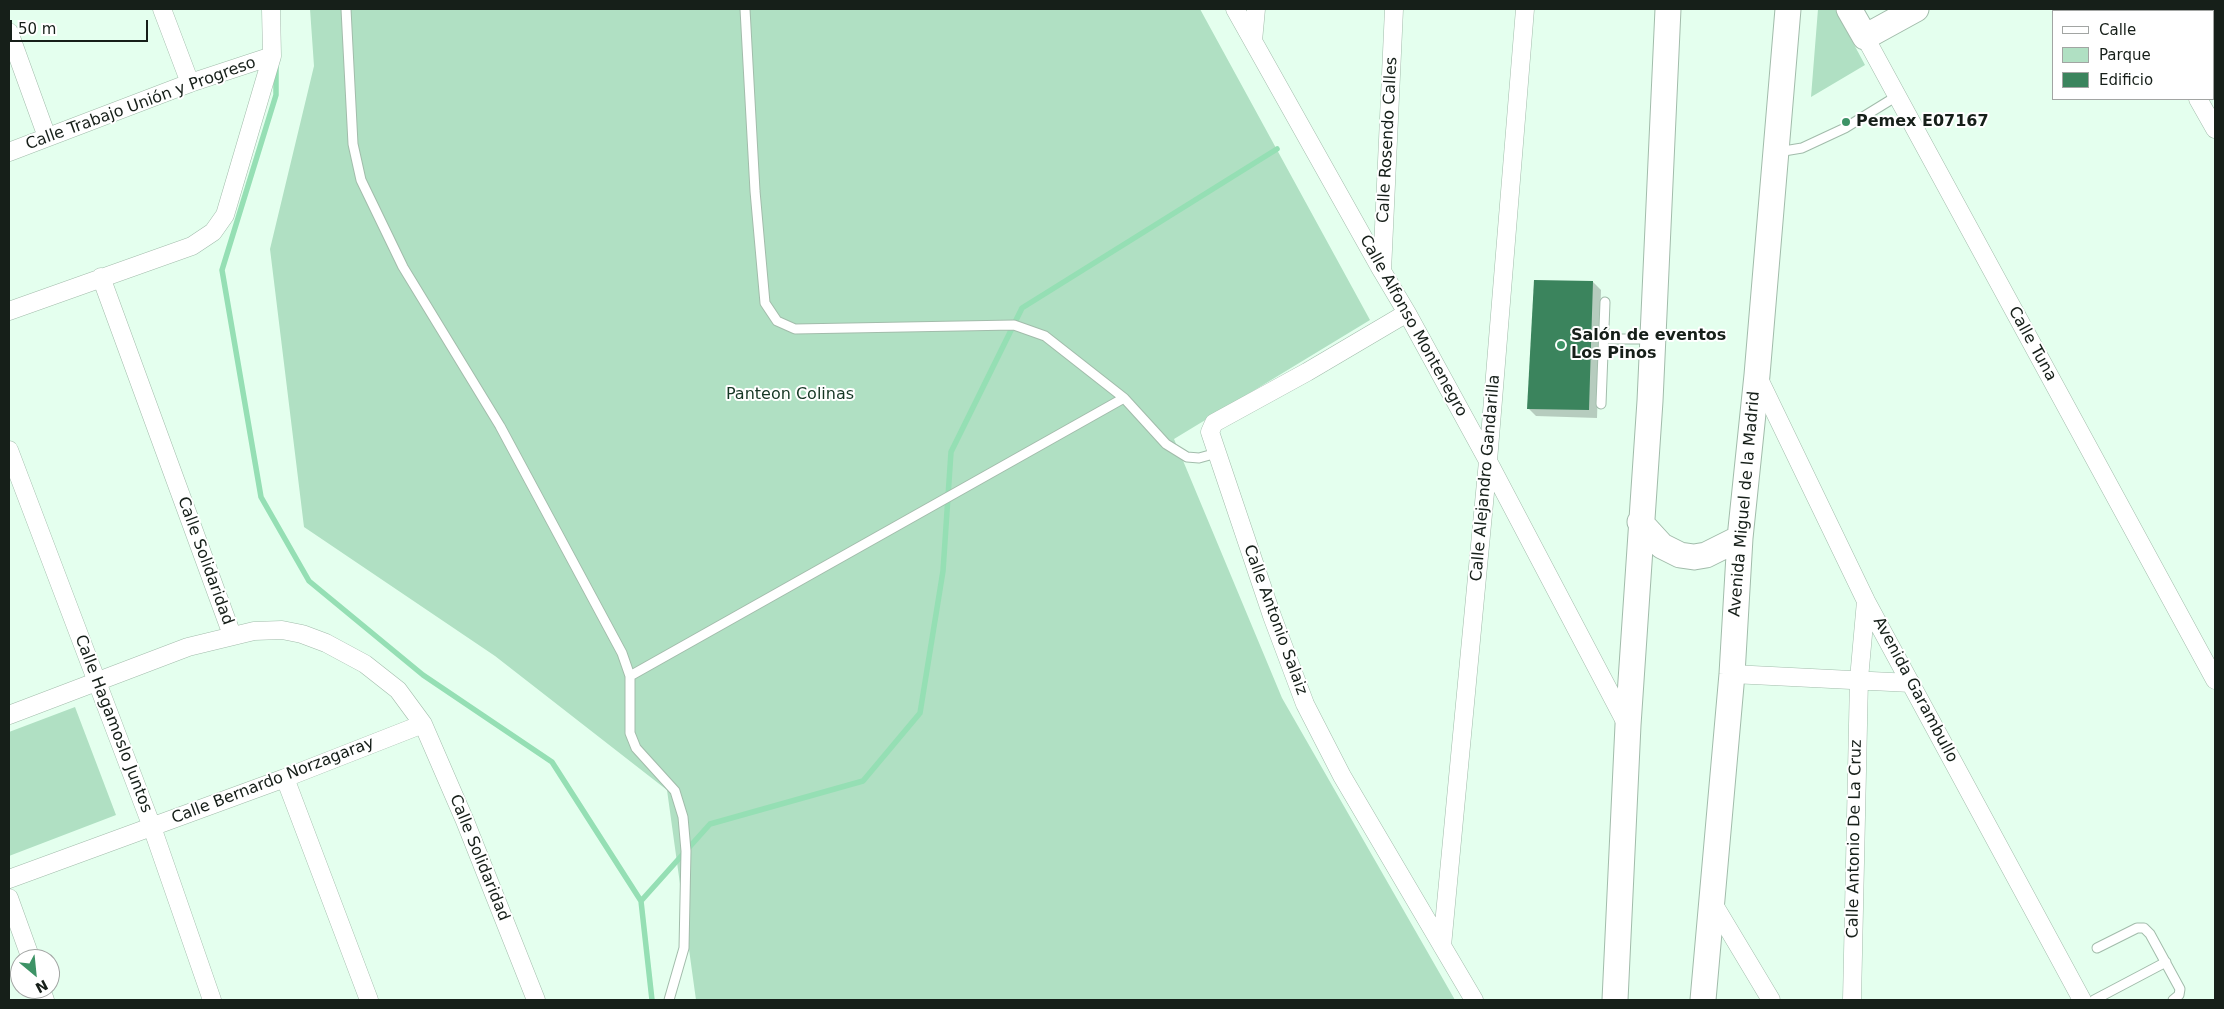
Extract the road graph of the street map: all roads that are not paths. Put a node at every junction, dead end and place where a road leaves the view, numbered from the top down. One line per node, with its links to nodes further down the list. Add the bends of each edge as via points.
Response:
1 (162, 9): 17 (street)
2 (271, 9): 16 (street)
3 (346, 9): 42 (lane, via 353,144 361,180 402,267 500,426 599,608)
4 (745, 9): 32 (lane, via 765,303 776,321 795,329 1014,325 1045,336)
5 (1235, 9): 15 (street, Calle Alfonso Montenegro)
6 (1256, 9): 15 (street)
7 (1394, 9): 24 (street, Calle Rosendo Calles)
8 (1525, 9): 36 (street, Calle Alejandro Gandarilla)
9 (1668, 9): 30 (main road)
10 (1788, 9): 23 (main road, Avenida Miguel de la Madrid)
11 (1849, 9): 14 (main road, Calle Tuna)
12 (1916, 9): 14 (main road)
13 (9, 32): 21 (street)
14 (1865, 37): 18 (street, Calle Tuna)
15 (1253, 41): 24 (street, Calle Alfonso Montenegro)
16 (272, 56): 17 (street, Calle Trabajo Unión y Progreso); 25 (street, via 225,215 213,232 192,246)
17 (190, 83): 21 (street, Calle Trabajo Unión y Progreso)
18 (1897, 96): 23 (lane, via 1845,128 1802,148); 44 (street, Calle Tuna)
19 (2199, 100): 20 (street)
20 (2215, 129)
21 (47, 138): 22 (street, Calle Trabajo Unión y Progreso)
22 (9, 152)
23 (1776, 152): 31 (main road, Avenida Miguel de la Madrid)
24 (1382, 271): 28 (street, Calle Alfonso Montenegro)
25 (101, 277): 27 (street); 40 (street, Calle Solidaridad)
26 (1605, 302): 29 (lane)
27 (9, 311)
28 (1407, 313): 35 (street, Calle Antonio Salaiz, via 1214,423 1210,432); 36 (street, Calle Alfonso Montenegro)
29 (1604, 339): 30 (lane); 33 (lane)
30 (1653, 339): 37 (main road)
31 (1757, 375): 38 (main road, Avenida Miguel de la Madrid); 39 (street, Avenida Garambullo)
32 (1124, 398): 35 (lane, via 1166,444 1187,457 1199,458); 42 (lane)
33 (1601, 404)
34 (9, 450): 45 (street, Calle Hagamoslo Juntos)
35 (1217, 453): 55 (street, Calle Antonio Salaiz, via 1305,704 1342,776)
36 (1488, 461): 49 (street, Calle Alfonso Montenegro); 55 (street, Calle Alejandro Gandarilla)
37 (1640, 522): 38 (main road, via 1662,546 1680,556 1706,555); 49 (main road)
38 (1740, 538): 41 (main road, Avenida Miguel de la Madrid)
39 (1866, 601): 43 (street, Calle Antonio De La Cruz); 46 (street, Avenida Garambullo)
40 (232, 635): 45 (street, via 188,647); 48 (street, Calle Solidaridad, via 282,630 326,643 365,664 398,690)
41 (1732, 674): 43 (street); 54 (main road, Avenida Miguel de la Madrid)
42 (630, 676): 62 (lane, via 630,733 636,748 675,791 683,817 686,851 684,948)
43 (1859, 679): 46 (street); 67 (street, Calle Antonio De La Cruz)
44 (2215, 680)
45 (96, 681): 47 (street); 51 (street, Calle Hagamoslo Juntos)
46 (1911, 683): 68 (street, Avenida Garambullo)
47 (9, 715)
48 (423, 724): 50 (street, Calle Bernardo Norzagaray); 61 (street, Calle Solidaridad)
49 (1628, 725): 64 (main road)
50 (285, 778): 51 (street, Calle Bernardo Norzagaray); 60 (street)
51 (152, 827): 52 (street, Calle Bernardo Norzagaray); 59 (street, Calle Hagamoslo Juntos)
52 (9, 879)
53 (9, 898): 57 (street)
54 (1711, 900): 65 (main road, Avenida Miguel de la Madrid); 66 (street)
55 (1442, 946): 63 (street, Calle Antonio Salaiz)
56 (2097, 948): 58 (lane, via 2137,928 2144,928)
57 (27, 949)
58 (2166, 962): 69 (lane); 70 (lane, via 2180,989)
59 (212, 1000)
60 (369, 1000)
61 (536, 1000)
62 (670, 1000)
63 (1474, 1000)
64 (1615, 1000)
65 (1703, 1000)
66 (1770, 1000)
67 (1852, 1000)
68 (2082, 1000)
69 (2094, 1000)
70 (2174, 1000)

